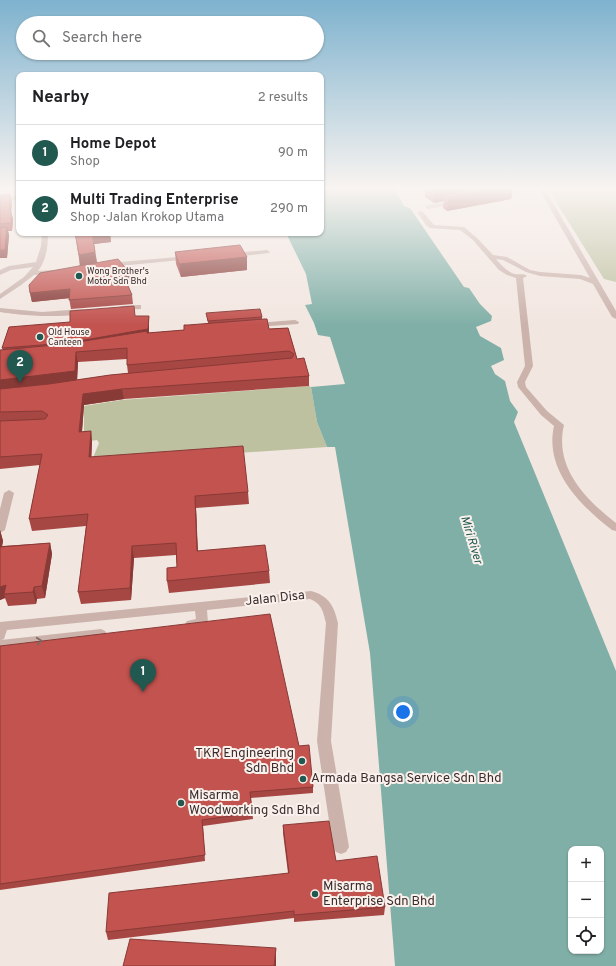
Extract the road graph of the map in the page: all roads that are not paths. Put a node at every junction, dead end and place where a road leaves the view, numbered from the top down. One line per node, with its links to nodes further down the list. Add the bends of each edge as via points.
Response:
1 (469, 234): 7 (street)
2 (567, 234): 15 (street)
3 (45, 236): 8 (street, via 46,246)
4 (267, 252): 5 (street)
5 (229, 255)
6 (198, 257): 9 (street)
7 (491, 257): 13 (street, via 505,258 528,271); 14 (street, via 502,270)
8 (40, 264): 11 (street, via 9,268); 12 (street)
9 (101, 267)
10 (63, 272): 12 (street)
11 (0, 273)
12 (34, 273): 16 (street)
13 (540, 274): 14 (street); 15 (street, via 581,277)
14 (519, 276): 26 (street, via 529,366 521,382 522,387 544,413 559,425 556,440 558,454 569,480 599,515)
15 (594, 282): 21 (street)
16 (0, 296)
17 (138, 306): 18 (street)
18 (115, 308)
19 (0, 310): 20 (street, via 39,315)
20 (92, 310)
21 (616, 317)
22 (295, 322): 23 (street)
23 (249, 326)
24 (10, 493): 25 (street)
25 (3, 510): 27 (street)
26 (616, 528)
27 (0, 530)
28 (201, 607): 29 (street, via 202,623); 30 (street, Jalan Disa); 33 (street, Jalan Disa, via 311,595 322,599 328,606 332,622 324,741)
29 (179, 625)
30 (1, 629)
31 (109, 633): 32 (street, one-way to 31)
32 (0, 645)
33 (341, 847)

